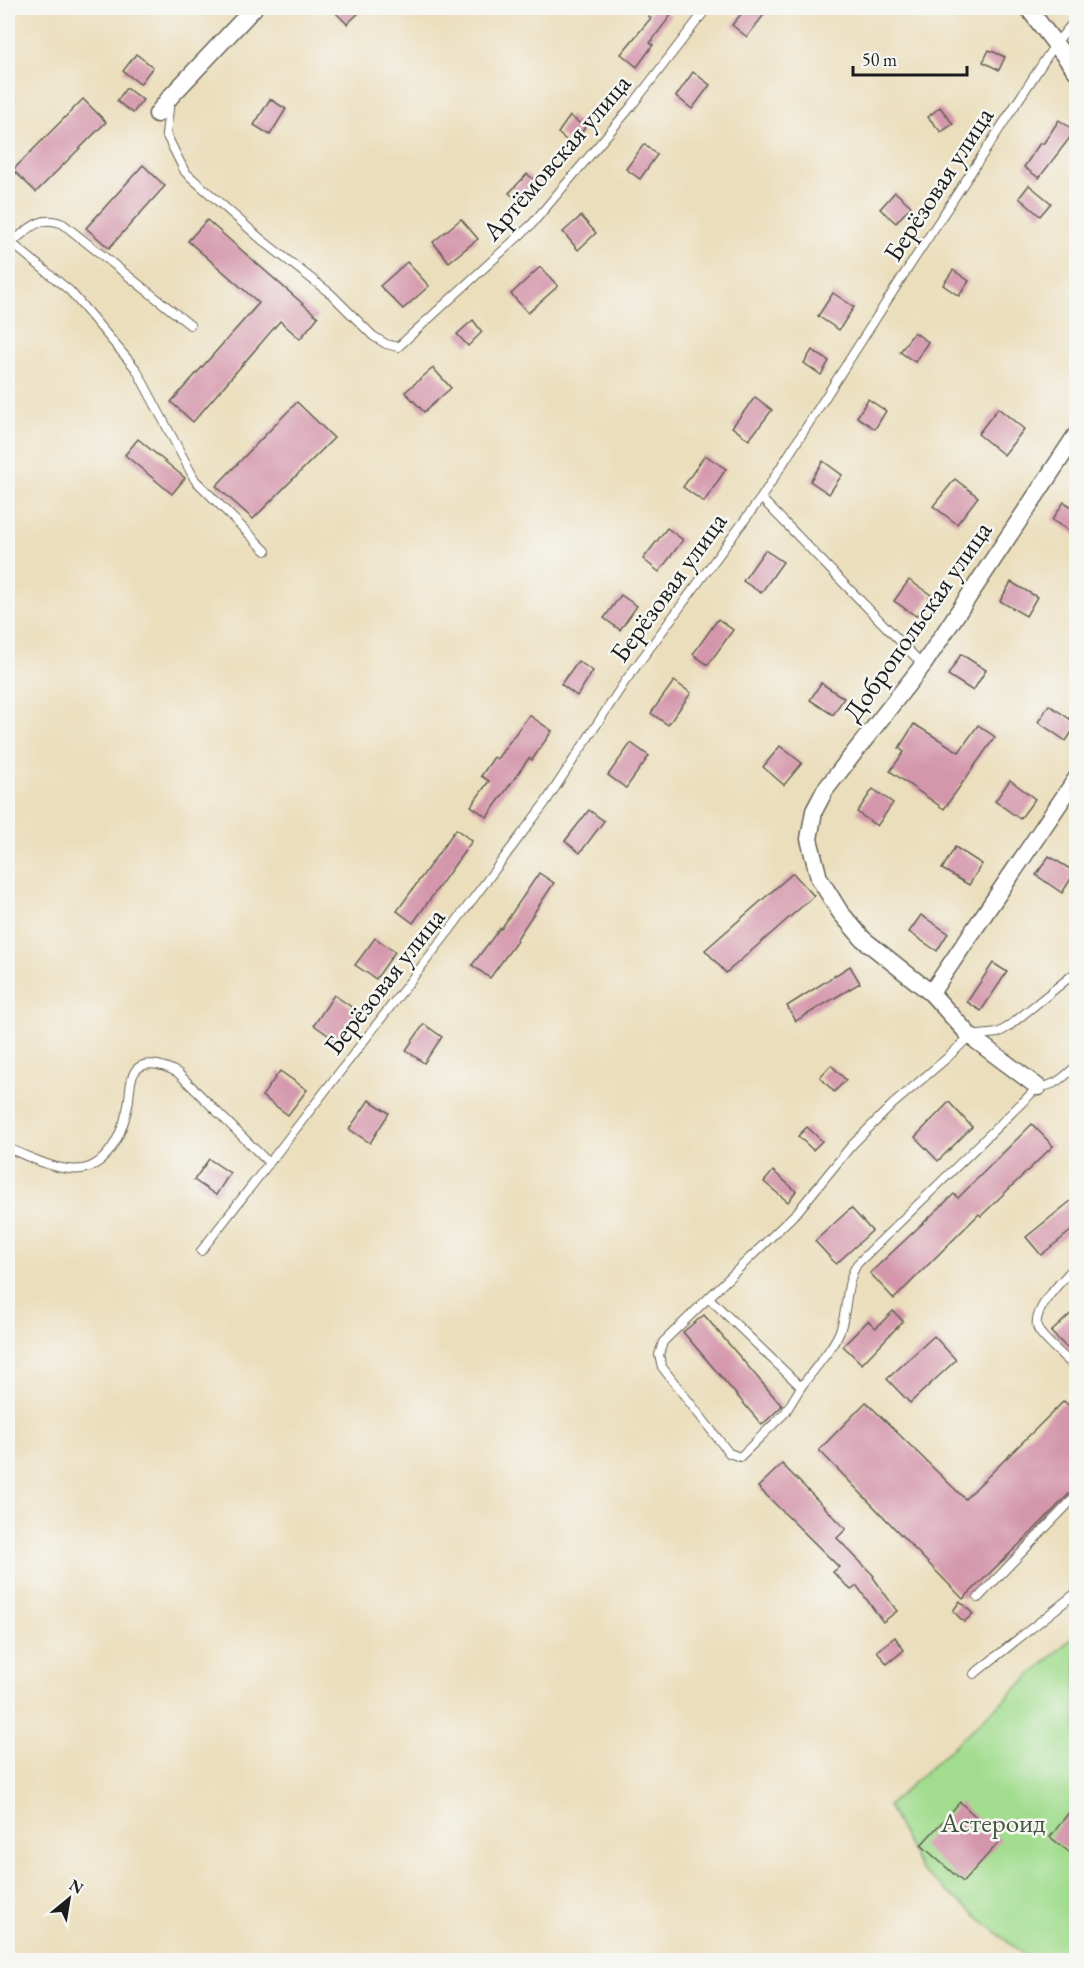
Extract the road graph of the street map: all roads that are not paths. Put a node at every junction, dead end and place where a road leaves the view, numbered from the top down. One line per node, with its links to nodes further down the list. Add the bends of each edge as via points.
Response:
1 (254, 8): 7 (street)
2 (706, 8): 7 (lane, Артёмовская улица, via 630,108 532,224 398,347 373,336 331,294 185,172 166,134)
3 (1028, 8): 5 (street)
4 (1077, 19): 5 (lane, Берёзовая улица)
5 (1056, 43): 6 (street); 12 (lane, Берёзовая улица)
6 (1077, 71)
7 (171, 96): 8 (street)
8 (157, 114)
9 (10, 241): 10 (lane, via 39,221 52,219 63,224); 13 (lane, via 70,291 135,369 195,480)
10 (190, 325)
11 (1077, 435): 14 (street, Добропольская улица)
12 (760, 498): 14 (lane); 22 (lane, Берёзовая улица, via 626,680 545,803)
13 (266, 551)
14 (923, 665): 17 (street, Добропольская улица, via 825,790 814,811 809,839 819,878 840,912 863,939)
15 (1077, 779): 17 (street)
16 (1077, 972): 18 (lane, via 1008,1027)
17 (931, 993): 18 (street)
18 (970, 1036): 20 (street); 25 (lane, via 851,1146 798,1211)
19 (1077, 1066): 20 (lane, via 1058,1083)
20 (1038, 1087): 27 (lane, via 857,1264 850,1275 838,1336)
21 (8, 1148): 22 (lane, via 63,1168 94,1166 108,1154 118,1135 128,1110 132,1076 140,1066 152,1064 178,1073)
22 (268, 1162): 23 (lane, Берёзовая улица)
23 (201, 1251)
24 (1077, 1265): 26 (lane, via 1036,1318 1038,1330)
25 (709, 1298): 27 (lane); 27 (lane, via 663,1342 659,1355 662,1367 729,1453 742,1455 785,1413)
26 (1077, 1368)
27 (801, 1387)
28 (1077, 1496): 30 (lane)
29 (1077, 1593): 31 (lane)
30 (978, 1598)
31 (974, 1674)

